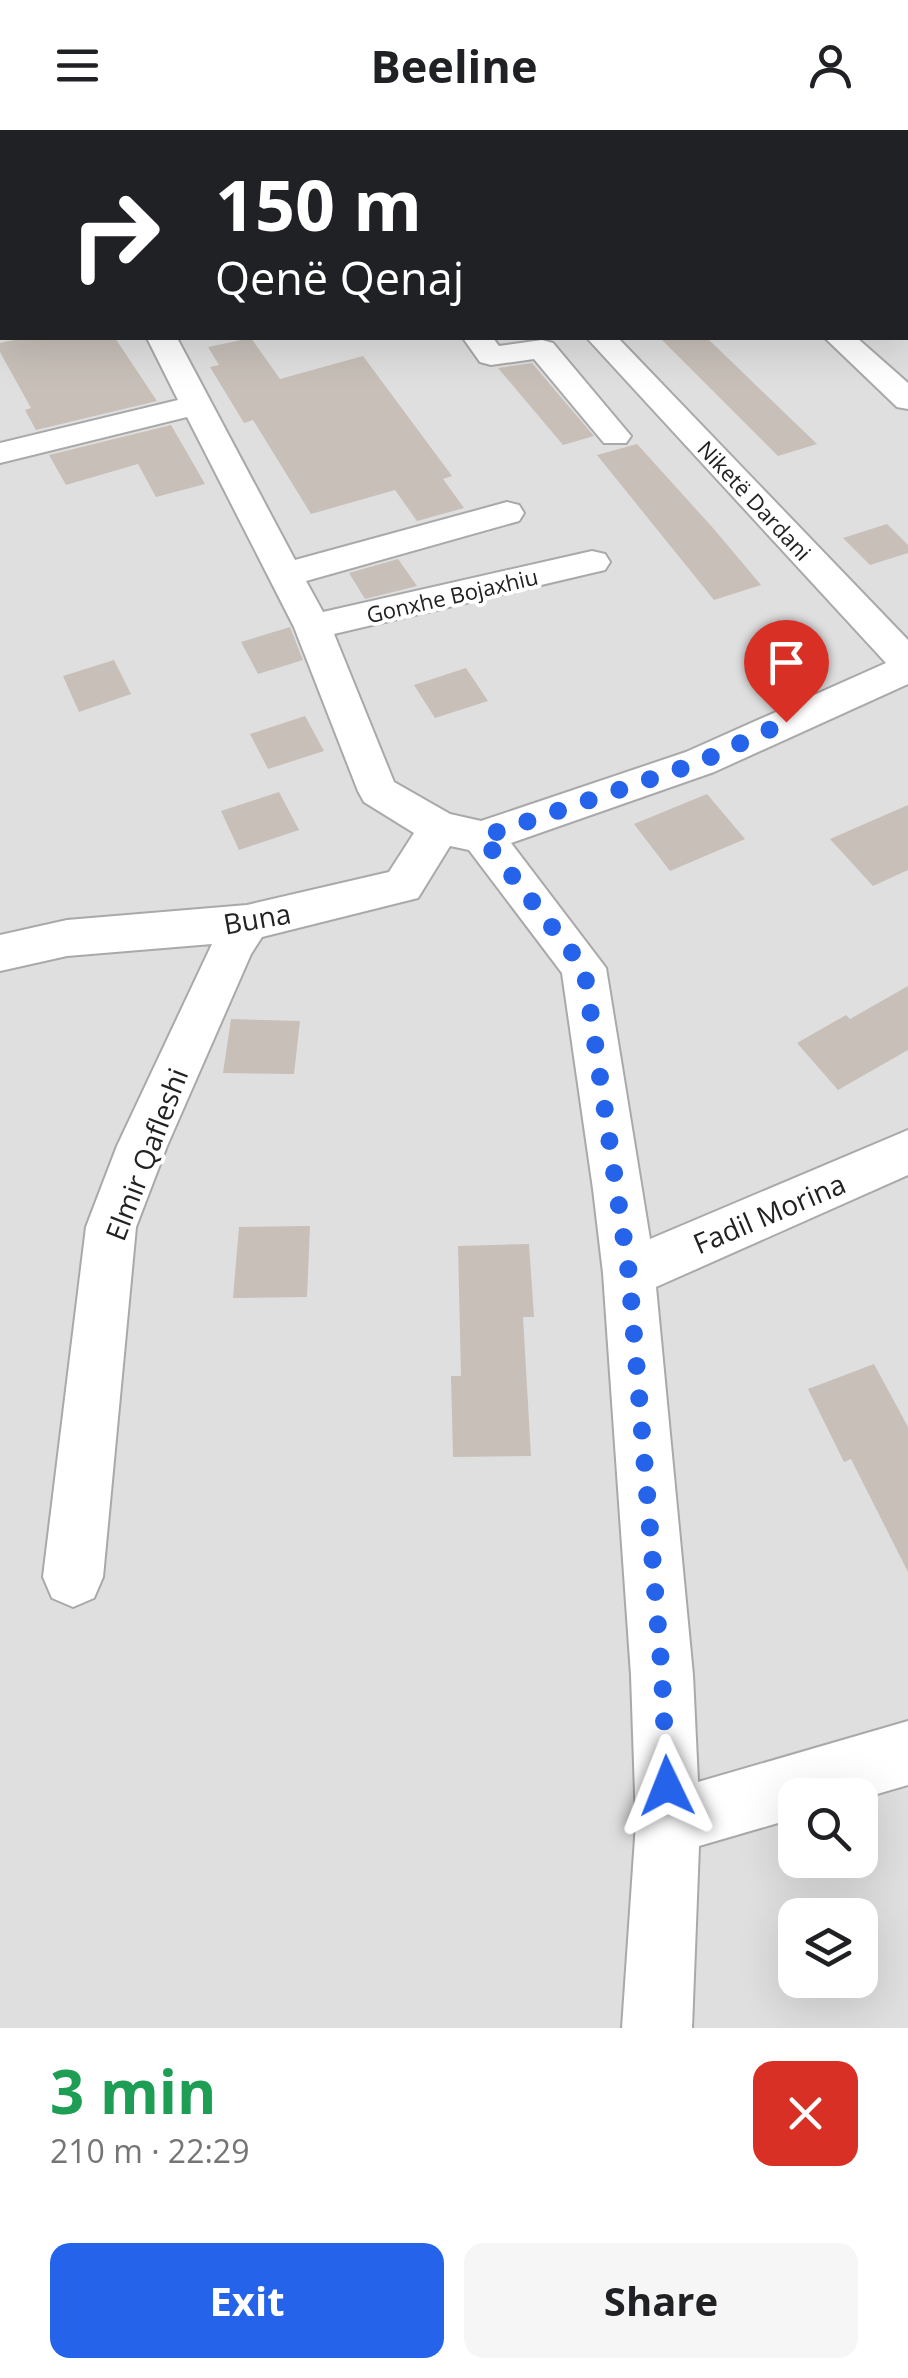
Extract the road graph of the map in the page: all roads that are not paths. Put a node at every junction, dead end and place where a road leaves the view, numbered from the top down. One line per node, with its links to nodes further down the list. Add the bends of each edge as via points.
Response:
1 (163, 340): 6 (street)
2 (479, 340): 8 (street, via 491,356 542,349)
3 (604, 340): 14 (street, Niketë Dardani)
4 (842, 340): 5 (street)
5 (908, 400)
6 (197, 405): 9 (street); 12 (street)
7 (664, 430): 14 (street)
8 (615, 436)
9 (0, 453)
10 (507, 513): 12 (street)
11 (592, 562): 13 (street, Gonxhe Bojaxhiu)
12 (285, 576): 13 (street)
13 (312, 627): 15 (street, via 378,790)
14 (902, 669): 15 (street, via 700,762)
15 (460, 833): 16 (street, Buna, via 403,886); 19 (street, via 584,968)
16 (247, 923): 17 (street, Buna, via 67,938); 20 (street, Elmir Qafleshi, via 111,1227)
17 (0, 952)
18 (908, 1152): 19 (street, Fadil Morina)
19 (629, 1274): 22 (street)
20 (73, 1577)
21 (908, 1753): 22 (street)
22 (668, 1824): 23 (street)
23 (657, 2028)

